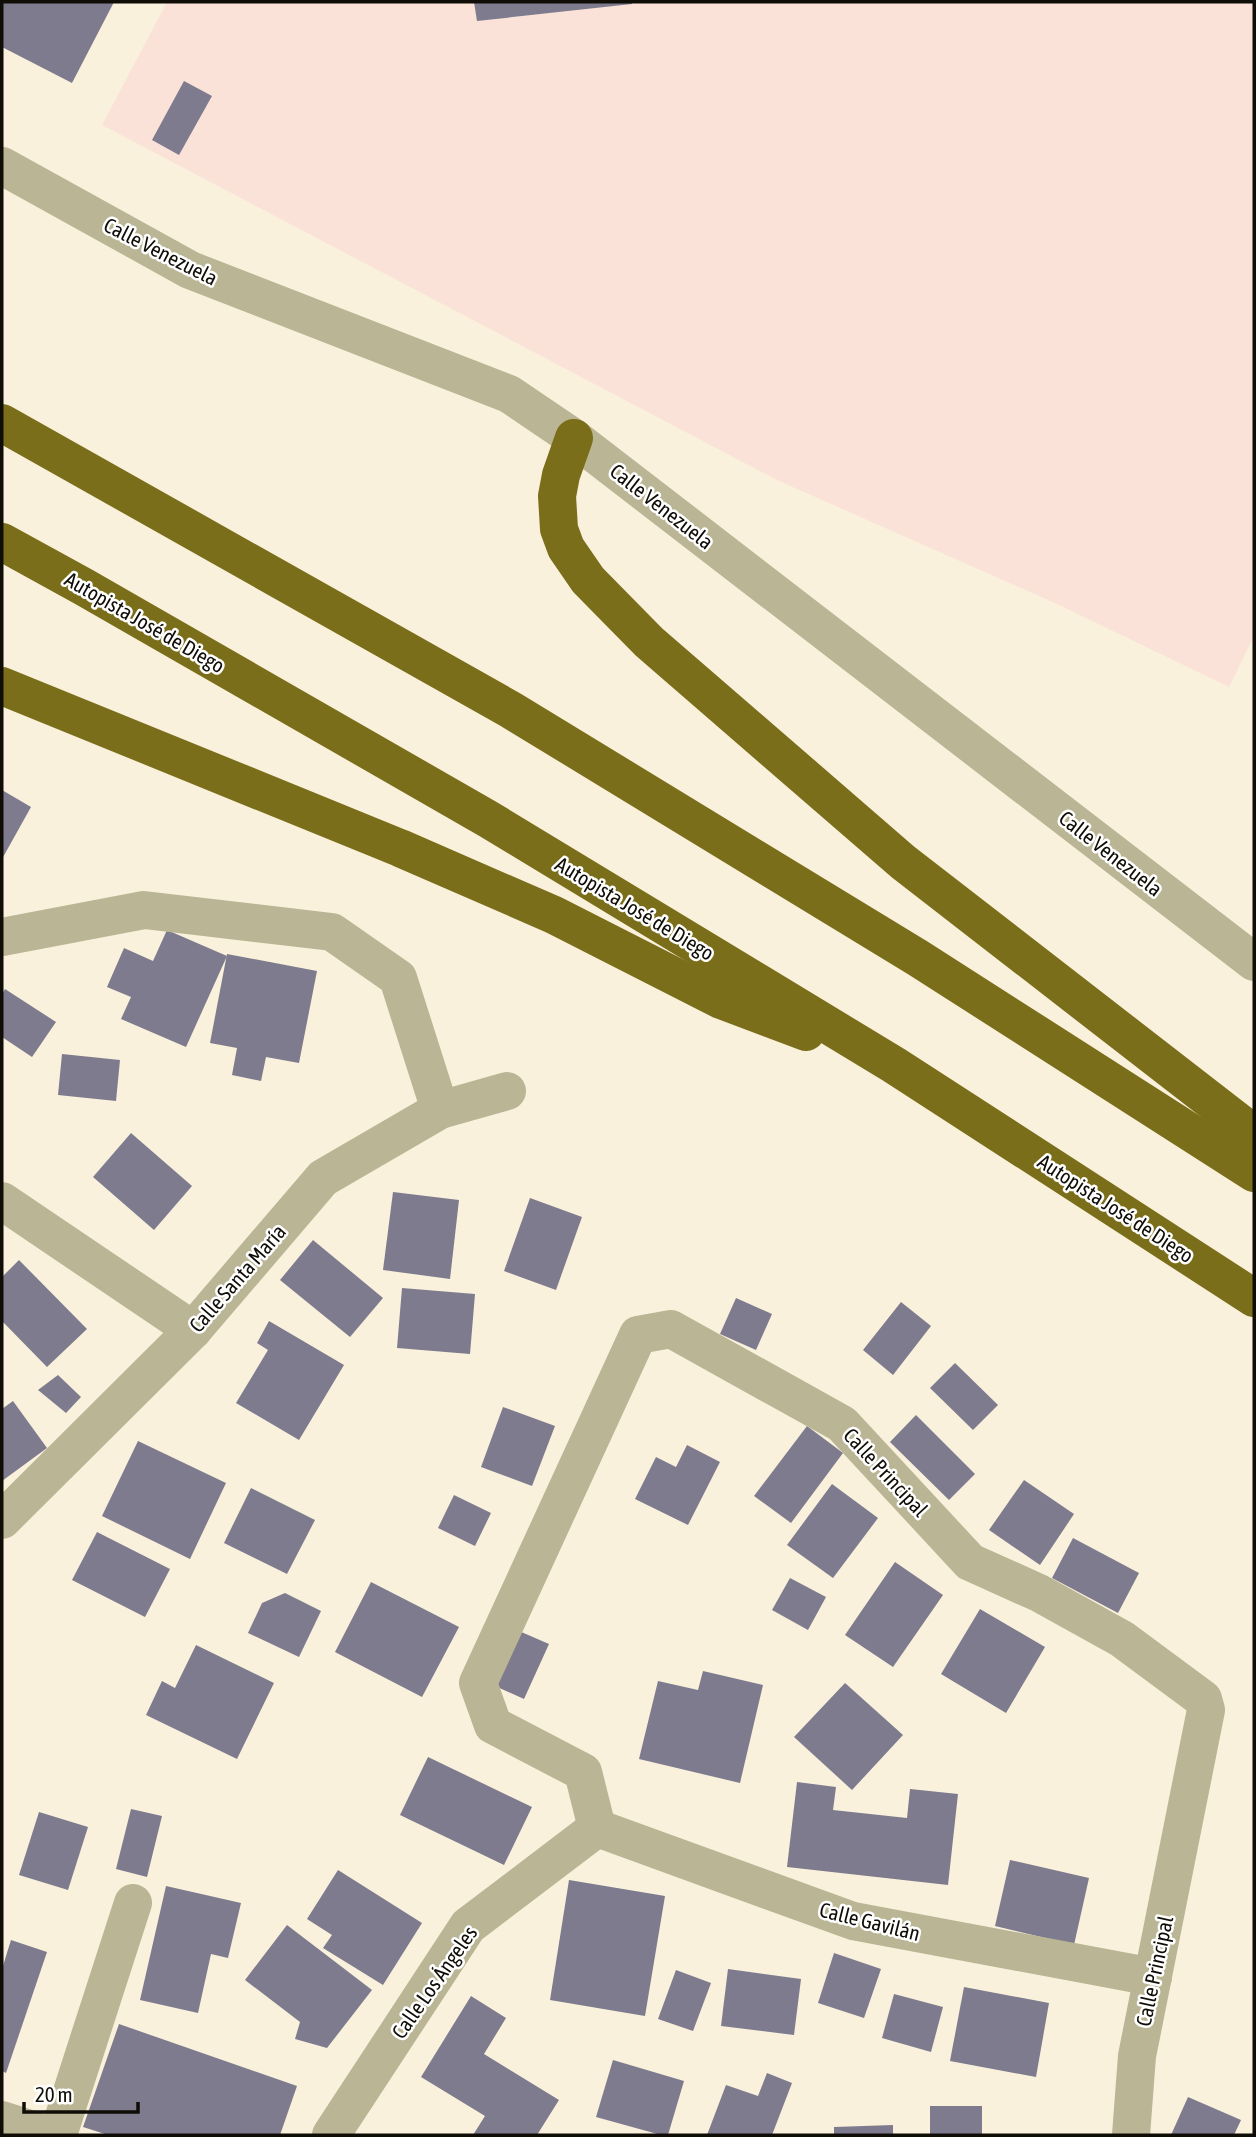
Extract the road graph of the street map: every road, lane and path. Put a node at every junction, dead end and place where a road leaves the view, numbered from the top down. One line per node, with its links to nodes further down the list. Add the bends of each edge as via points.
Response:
1 (2, 166): 3 (street, Calle Venezuela, via 190,270 509,394)
2 (2, 423): 12 (highway, via 511,710 918,958)
3 (574, 438): 7 (street, Calle Venezuela); 11 (highway, via 557,496 559,528 566,548 588,580 649,642 903,862)
4 (2, 542): 8 (highway, Autopista José de Diego, via 488,819)
5 (2, 686): 8 (highway, via 387,842 554,915 721,1000)
6 (2, 937): 10 (street, via 144,910 332,932 398,978)
7 (1254, 962)
8 (894, 1065): 14 (highway, Autopista José de Diego)
9 (507, 1091): 10 (street, Calle Santa María)
10 (440, 1110): 15 (street, Calle Santa María, via 323,1178)
11 (1254, 1134)
12 (1254, 1173)
13 (2, 1201): 15 (street)
14 (1254, 1298)
15 (193, 1330): 16 (street, Calle Santa María)
16 (2, 1520)
17 (597, 1828): 19 (street, Calle Gavilán, via 853,1922); 19 (street, Calle Principal, via 583,1772 493,1725 478,1682 638,1335 671,1329 842,1424 970,1562 1122,1639 1203,1699 1206,1710); 23 (street, Calle Los Ángeles, via 468,1926)
18 (133, 1903): 22 (street)
19 (1153, 1977): 24 (street, Calle Principal, via 1137,2056)
20 (2, 2120): 21 (street)
21 (49, 2135)
22 (58, 2135)
23 (331, 2135)
24 (1131, 2135)

